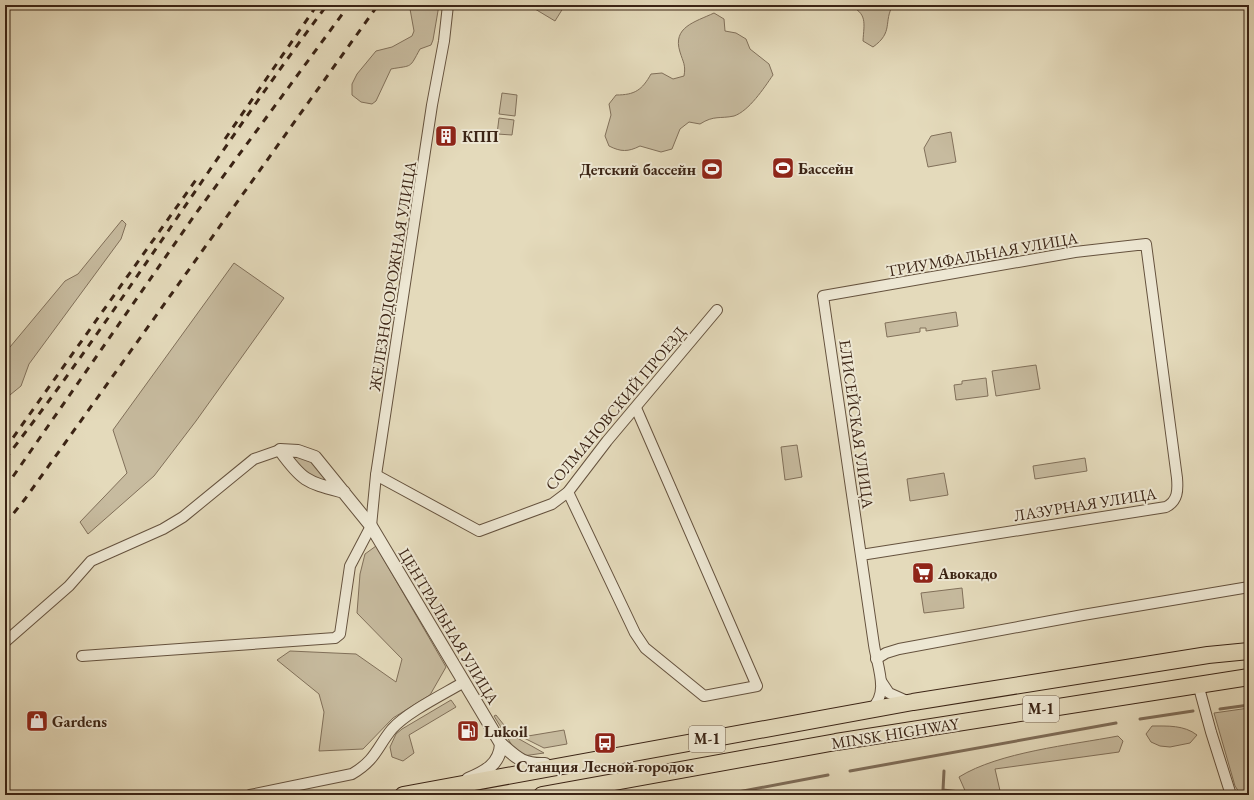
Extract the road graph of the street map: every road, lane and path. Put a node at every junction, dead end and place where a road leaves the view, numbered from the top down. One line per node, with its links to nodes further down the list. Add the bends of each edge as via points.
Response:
1 (448, 5): 7 (street, ЖЕЛЕЗНОДОРОЖНАЯ УЛИЦА)
2 (1146, 244): 3 (street, ТРИУМФАЛЬНАЯ УЛИЦА, via 1075,252); 11 (street, ЛАЗУРНАЯ УЛИЦА, via 1177,478 1178,491 1174,501 1166,506)
3 (823, 296): 11 (street, ЕЛИСЕЙСКАЯ УЛИЦА)
4 (717, 310): 5 (street, СОЛМАНОВСКИЙ ПРОЕЗД)
5 (636, 408): 9 (street, СОЛМАНОВСКИЙ ПРОЕЗД); 9 (street, via 756,686 704,696 645,648 634,633)
6 (280, 450): 8 (street, via 304,479); 8 (street, ЦЕНТРАЛЬНАЯ УЛИЦА, via 298,450 315,457); 13 (street, via 254,459 184,517 91,561 69,586)
7 (376, 475): 9 (street, СОЛМАНОВСКИЙ ПРОЕЗД, via 479,531 552,504); 10 (street, ЖЕЛЕЗНОДОРОЖНАЯ УЛИЦА)
8 (344, 492): 10 (street, ЦЕНТРАЛЬНАЯ УЛИЦА)
9 (568, 492)
10 (370, 526): 15 (street, ЖЕЛЕЗНОДОРОЖНАЯ УЛИЦА, via 350,566 338,637); 19 (street, ЦЕНТРАЛЬНАЯ УЛИЦА)
11 (861, 555): 16 (street, ЕЛИСЕЙСКАЯ УЛИЦА)
12 (1249, 587): 16 (street, via 900,649)
13 (5, 642)
14 (1249, 651): 21 (highway, MINSK HIGHWAY / М-1, via 1208,655)
15 (82, 656)
16 (876, 659): 18 (street, ЕЛИСЕЙСКАЯ УЛИЦА)
17 (1249, 677): 20 (highway, MINSK HIGHWAY / М-1)
18 (880, 680): 21 (street, via 896,698); 22 (street, ЕЛИСЕЙСКАЯ УЛИЦА, via 880,700)
19 (464, 682): 23 (street, ЦЕНТРАЛЬНАЯ УЛИЦА); 27 (street, via 407,716 393,728 374,757 352,774)
20 (1198, 684): 25 (highway, MINSK HIGHWAY / М-1, via 836,742); 31 (street)
21 (913, 702): 22 (highway, MINSK HIGHWAY / М-1)
22 (869, 710): 24 (highway, MINSK HIGHWAY / М-1)
23 (501, 744): 24 (street, ЦЕНТРАЛЬНАЯ УЛИЦА, via 519,760 533,765); 26 (street, via 501,752 489,769)
24 (583, 762): 26 (highway, MINSK HIGHWAY / М-1)
25 (605, 784): 29 (highway, MINSK HIGHWAY / М-1); 30 (street)
26 (452, 786): 28 (highway, MINSK HIGHWAY / М-1)
27 (250, 795)
28 (403, 795)
29 (542, 795)
30 (584, 795)
31 (1231, 795)

